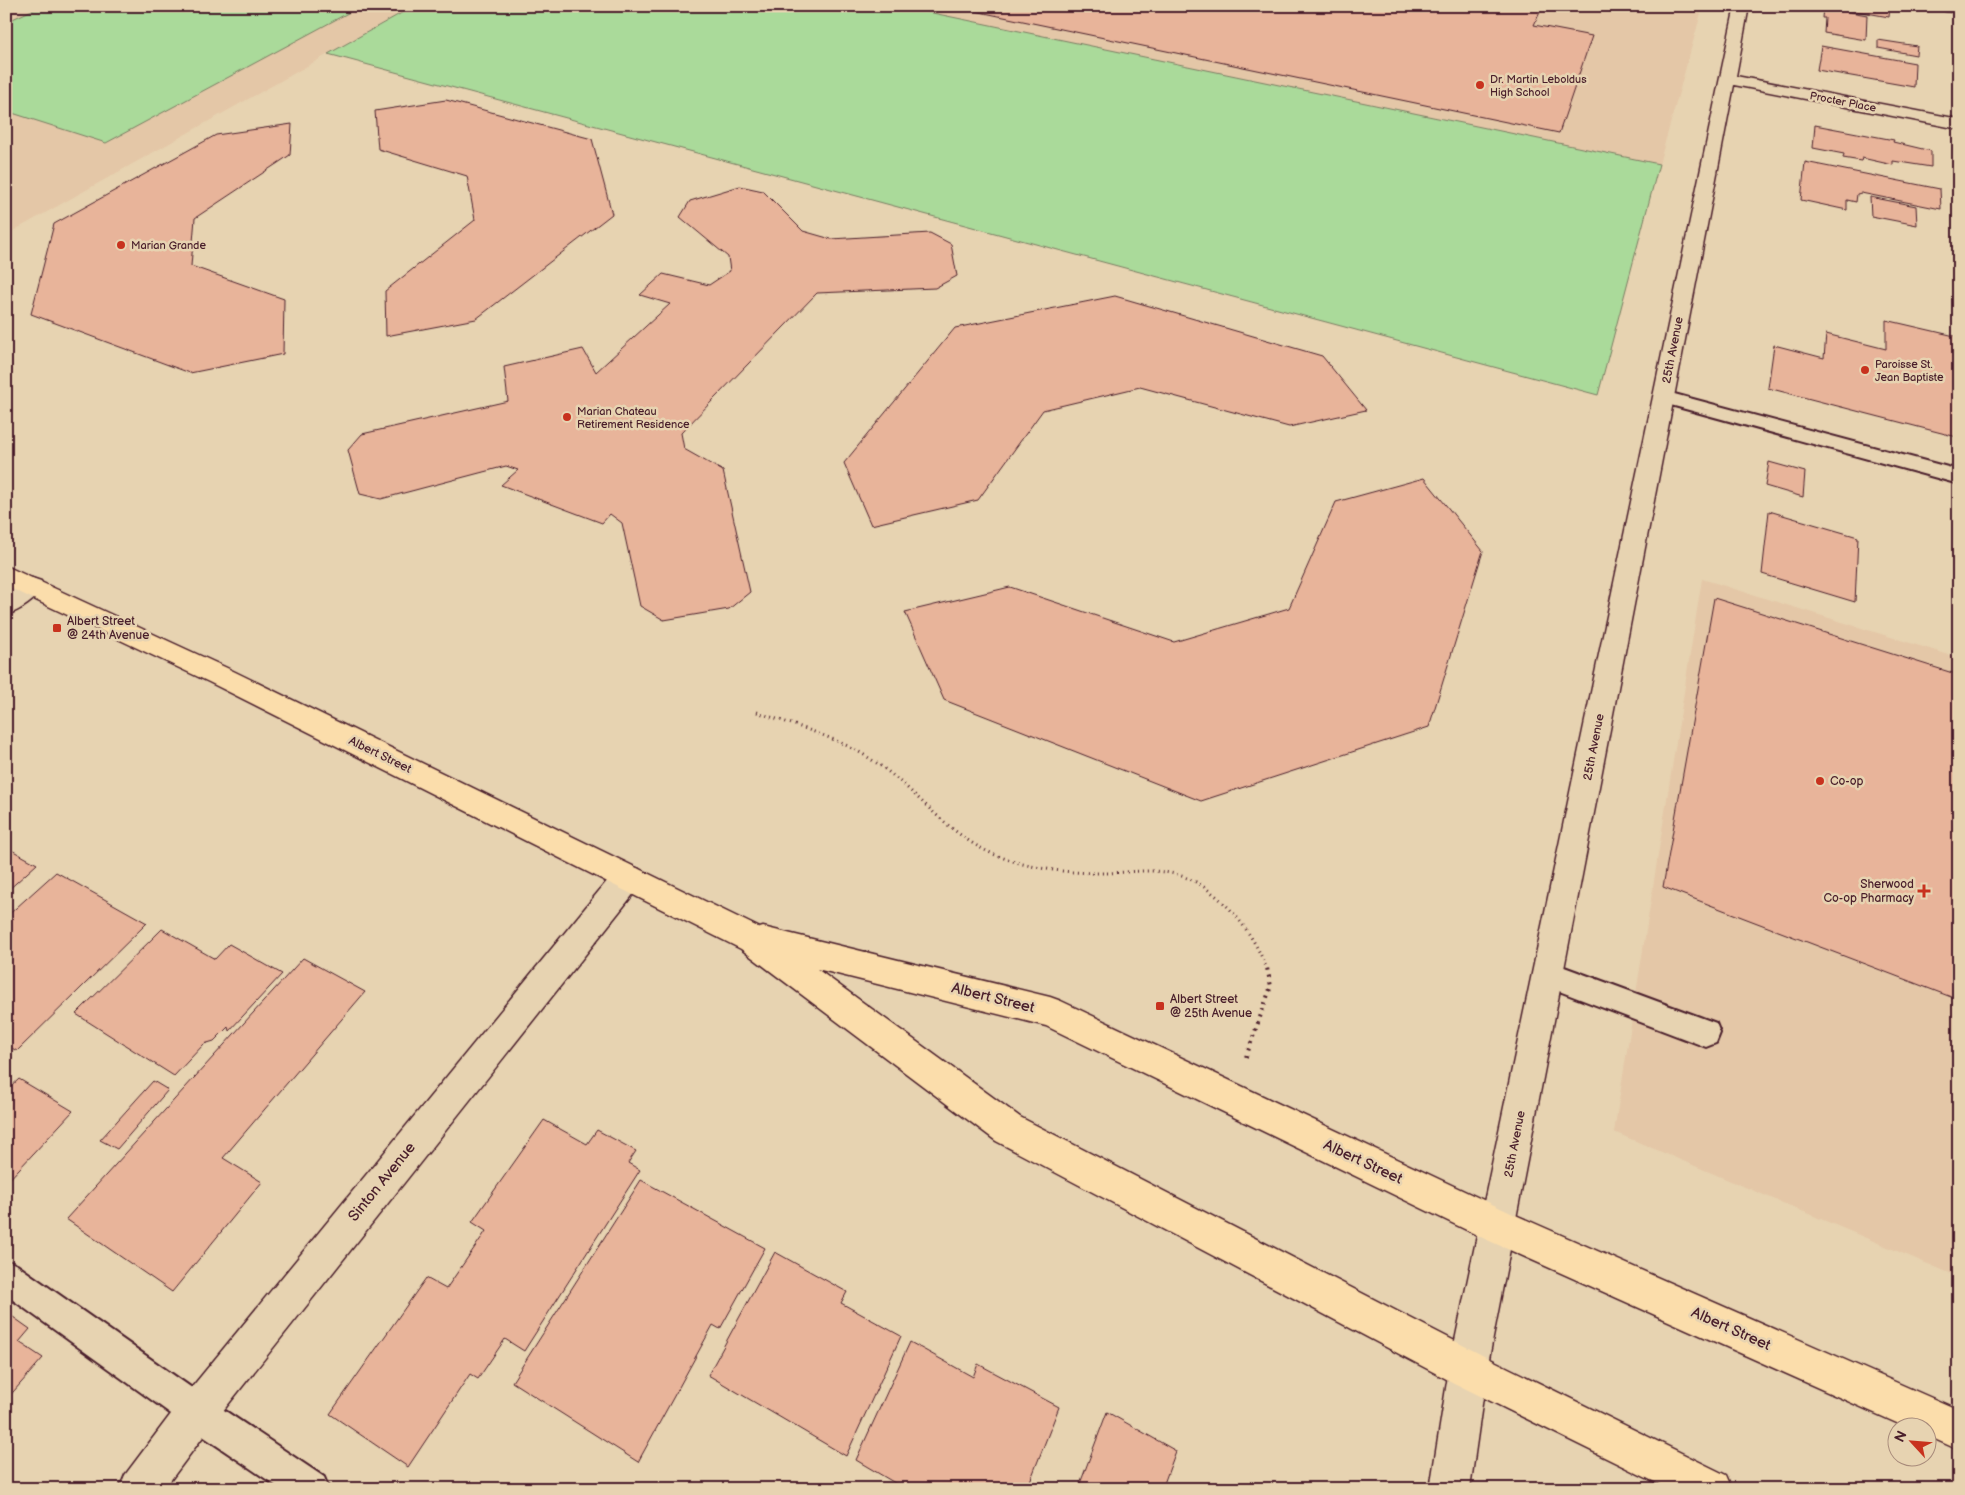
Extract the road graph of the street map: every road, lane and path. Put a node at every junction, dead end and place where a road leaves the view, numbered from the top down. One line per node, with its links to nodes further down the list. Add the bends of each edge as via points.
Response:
1 (1742, 6): 2 (street, 25th Avenue)
2 (1727, 79): 3 (street, Procter Place); 4 (street, 25th Avenue)
3 (1959, 124)
4 (1663, 397): 5 (lane); 12 (street, 25th Avenue)
5 (1959, 477)
6 (6, 575): 7 (main road, Albert Street)
7 (32, 587): 8 (street); 10 (main road, Albert Street, via 218,675)
8 (6, 606)
9 (757, 712): 14 (path, via 837,740 871,759 971,844 984,851 1008,860 1068,871 1162,871 1200,884 1231,909 1248,929 1270,974 1271,986)
10 (628, 878): 11 (main road, Albert Street); 18 (street, Sinton Avenue)
11 (752, 939): 14 (main road, Albert Street, via 1050,1012); 17 (main road, Albert Street, via 1008,1129)
12 (1548, 974): 13 (lane); 15 (street, 25th Avenue)
13 (1706, 1033)
14 (1231, 1099): 15 (main road, Albert Street)
15 (1498, 1226): 17 (street, 25th Avenue); 19 (main road, Albert Street)
16 (6, 1276): 18 (lane)
17 (1468, 1369): 22 (street, 25th Avenue); 23 (main road, Albert Street)
18 (197, 1412): 20 (street, Sinton Avenue); 21 (lane)
19 (1959, 1430)
20 (139, 1489)
21 (312, 1489)
22 (1450, 1489)
23 (1712, 1489)

